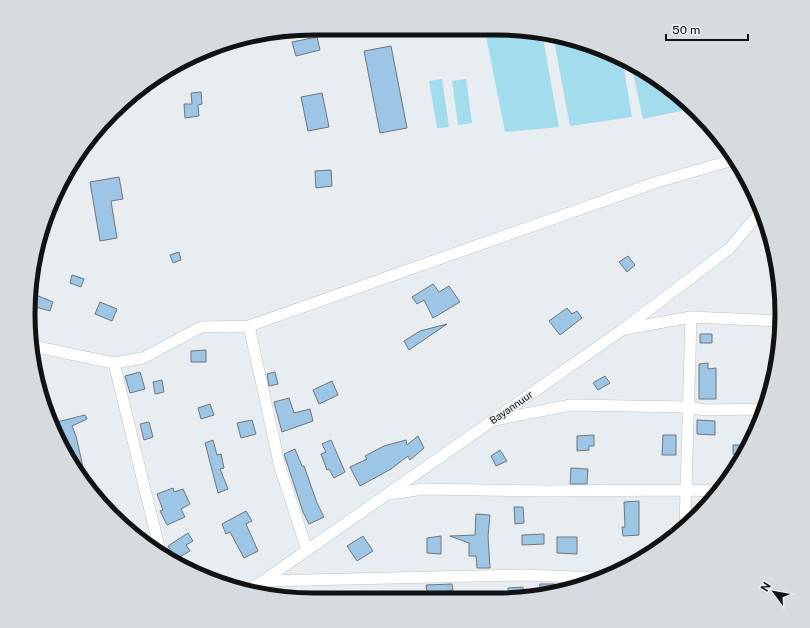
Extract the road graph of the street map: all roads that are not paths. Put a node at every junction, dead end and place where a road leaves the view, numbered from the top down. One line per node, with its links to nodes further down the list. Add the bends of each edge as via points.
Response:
1 (730, 162): 5 (street, via 657,182)
2 (757, 216): 6 (street, Bayannuur, via 729,249)
3 (691, 317): 4 (street); 6 (street); 9 (street)
4 (775, 321)
5 (249, 326): 8 (street, via 201,327 143,358); 17 (street, via 280,466)
6 (622, 330): 11 (street, Bayannuur)
7 (37, 347): 8 (street)
8 (114, 363): 16 (street)
9 (688, 408): 10 (street); 11 (street, via 571,405); 12 (street)
10 (758, 409)
11 (491, 421): 14 (street, Bayannuur)
12 (686, 490): 13 (street); 14 (street, via 423,489); 15 (street)
13 (712, 491)
14 (386, 494): 17 (street, Bayannuur)
15 (685, 519)
16 (159, 546)
17 (307, 550): 19 (street, Bayannuur)
18 (588, 577): 19 (street, via 524,574)
19 (263, 581): 20 (street, Bayannuur)
20 (254, 586)

